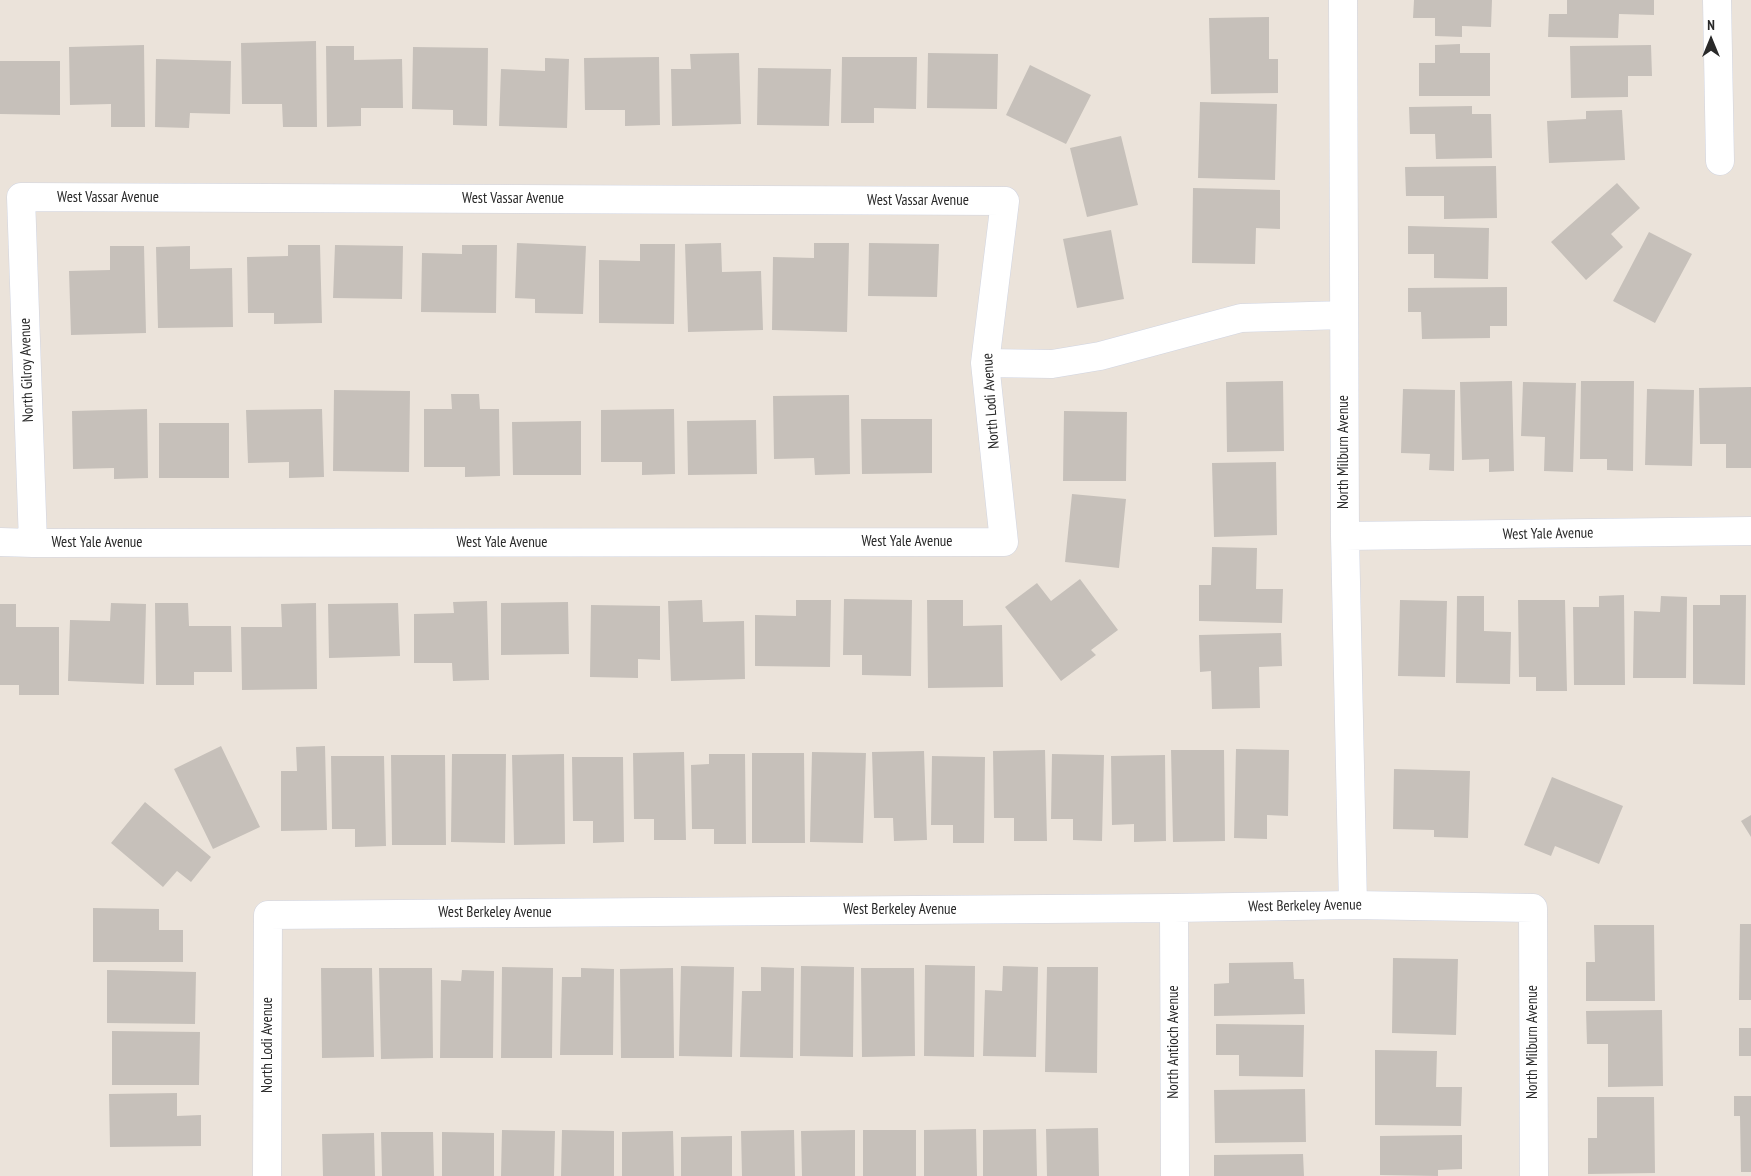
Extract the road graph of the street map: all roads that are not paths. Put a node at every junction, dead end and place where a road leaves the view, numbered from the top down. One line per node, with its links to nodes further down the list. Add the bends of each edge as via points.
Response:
1 (1343, 0): 6 (street, North Milburn Avenue)
2 (1717, 0): 3 (street)
3 (1720, 161)
4 (21, 197): 5 (street, West Vassar Avenue); 12 (street, North Gilroy Avenue)
5 (1005, 202): 7 (street, North Lodi Avenue)
6 (1344, 315): 7 (street, via 1241,318 1100,356 1052,364); 9 (street, North Milburn Avenue)
7 (985, 363): 11 (street, North Lodi Avenue)
8 (1751, 531): 9 (street, West Yale Avenue)
9 (1345, 536): 13 (street, North Milburn Avenue)
10 (0, 542): 12 (street, West Yale Avenue)
11 (1004, 542): 12 (street, West Yale Avenue)
12 (33, 543)
13 (1353, 904): 14 (street, West Berkeley Avenue); 15 (street, West Berkeley Avenue)
14 (1174, 908): 16 (street, West Berkeley Avenue); 18 (street, North Antioch Avenue)
15 (1533, 908): 19 (street, North Milburn Avenue)
16 (268, 915): 17 (street, North Lodi Avenue)
17 (267, 1176)
18 (1175, 1176)
19 (1534, 1176)

